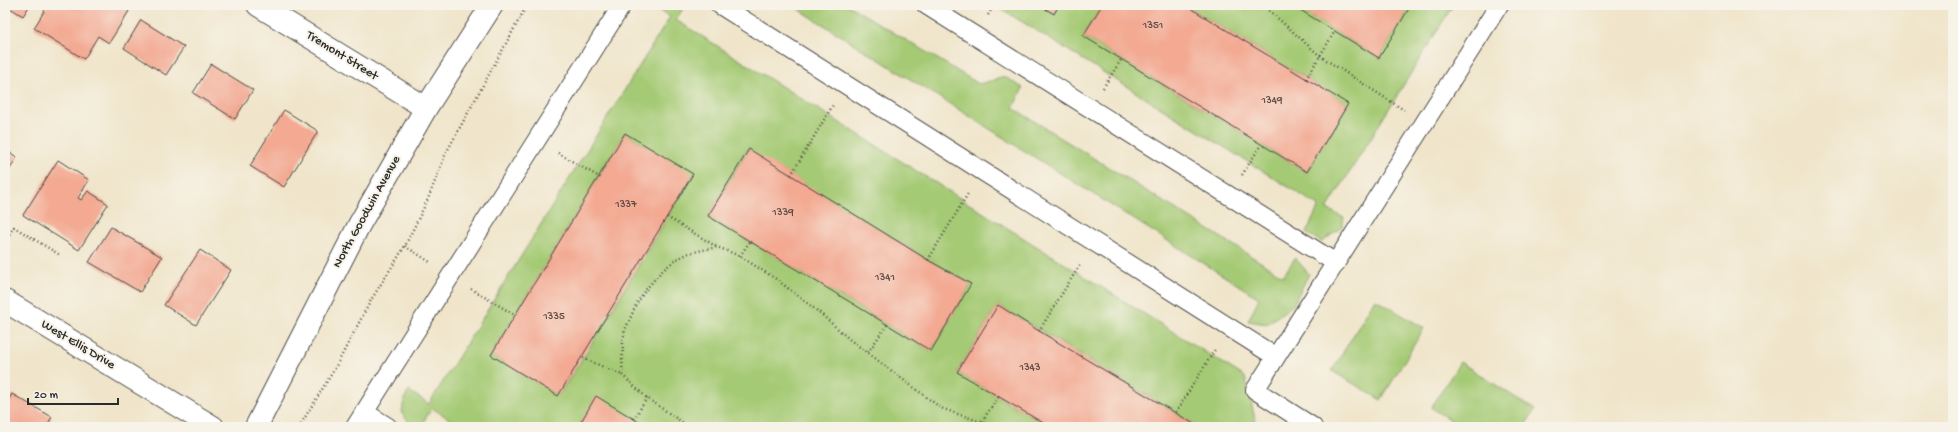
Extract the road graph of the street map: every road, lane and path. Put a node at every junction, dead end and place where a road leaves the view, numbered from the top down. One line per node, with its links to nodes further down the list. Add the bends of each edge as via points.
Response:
1 (258, 5): 14 (street, Tremont Street)
2 (492, 5): 14 (street, North Goodwin Avenue)
3 (527, 5): 27 (path, via 440,164 428,199)
4 (622, 5): 17 (lane)
5 (720, 5): 13 (lane)
6 (926, 5): 15 (lane)
7 (1263, 5): 10 (path)
8 (1499, 5): 16 (lane)
9 (1335, 31): 10 (path)
10 (1320, 56): 12 (path); 16 (path)
11 (1121, 60): 15 (path)
12 (1306, 79)
13 (846, 85): 19 (lane); 20 (path)
14 (426, 108): 50 (street, North Goodwin Avenue, via 358,225)
15 (1090, 108): 22 (lane)
16 (1424, 123): 32 (lane)
17 (536, 140): 21 (path); 33 (lane)
18 (1261, 145): 22 (path)
19 (982, 171): 26 (lane); 31 (path)
20 (791, 175)
21 (601, 178)
22 (1228, 195): 32 (lane)
23 (667, 217): 28 (path)
24 (5, 241): 29 (path, via 14,227)
25 (750, 241): 30 (path)
26 (1094, 241): 37 (lane); 38 (path)
27 (405, 246): 33 (path); 51 (path, via 371,300 334,370)
28 (717, 247): 30 (path); 42 (path, via 689,253 675,260 660,272 647,288 625,330)
29 (60, 255)
30 (740, 256): 39 (path, via 776,279)
31 (928, 260)
32 (1336, 263): 40 (lane)
33 (450, 276): 35 (path); 46 (lane)
34 (5, 301): 49 (street, West Ellis Drive)
35 (515, 315)
36 (887, 324): 39 (path)
37 (1228, 327): 40 (lane); 45 (path)
38 (1039, 331)
39 (868, 352): 48 (path, via 941,408)
40 (1276, 357): 55 (lane, via 1255,390)
41 (583, 358): 42 (path)
42 (622, 375): 44 (path)
43 (999, 396): 48 (path)
44 (647, 398): 47 (path); 53 (path)
45 (1176, 412)
46 (359, 419): 52 (lane)
47 (634, 419)
48 (982, 421): 54 (path)
49 (213, 427)
50 (256, 427)
51 (299, 427)
52 (388, 427)
53 (689, 427)
54 (995, 427)
55 (1313, 427)

